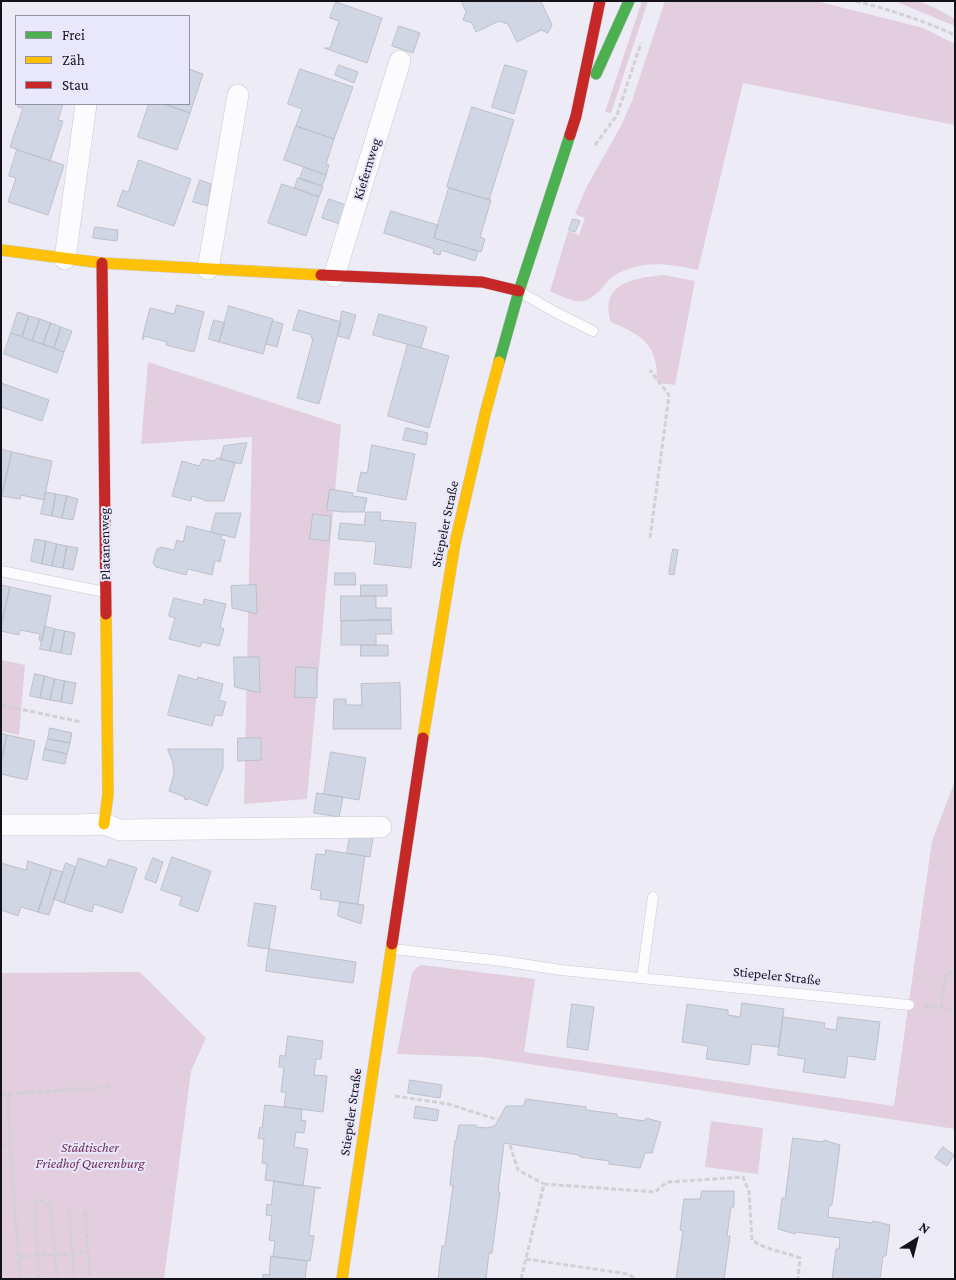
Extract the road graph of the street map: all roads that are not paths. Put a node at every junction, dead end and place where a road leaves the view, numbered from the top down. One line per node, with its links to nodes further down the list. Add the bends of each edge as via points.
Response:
1 (600, 1): 6 (street, Stiepeler Straße)
2 (629, 1): 6 (street, Stiepeler Straße)
3 (400, 61): 11 (street, Kiefernweg)
4 (238, 94): 10 (street)
5 (86, 105): 8 (street)
6 (576, 116): 12 (street, Stiepeler Straße)
7 (1, 250): 8 (street)
8 (65, 259): 9 (street)
9 (102, 263): 10 (street); 15 (street, Platanenweg)
10 (208, 269): 11 (street)
11 (334, 276): 12 (street, via 482,282)
12 (520, 292): 13 (lane); 20 (street, Stiepeler Straße, via 485,414 455,543)
13 (593, 331)
14 (1, 571): 15 (lane)
15 (106, 592): 16 (street, Platanenweg, via 108,794)
16 (104, 824): 17 (street); 18 (street, via 120,830)
17 (1, 825)
18 (381, 827)
19 (653, 898): 21 (lane)
20 (391, 949): 21 (lane, Stiepeler Straße); 23 (street, Stiepeler Straße)
21 (642, 977): 22 (lane, Stiepeler Straße)
22 (909, 1004)
23 (342, 1279)

